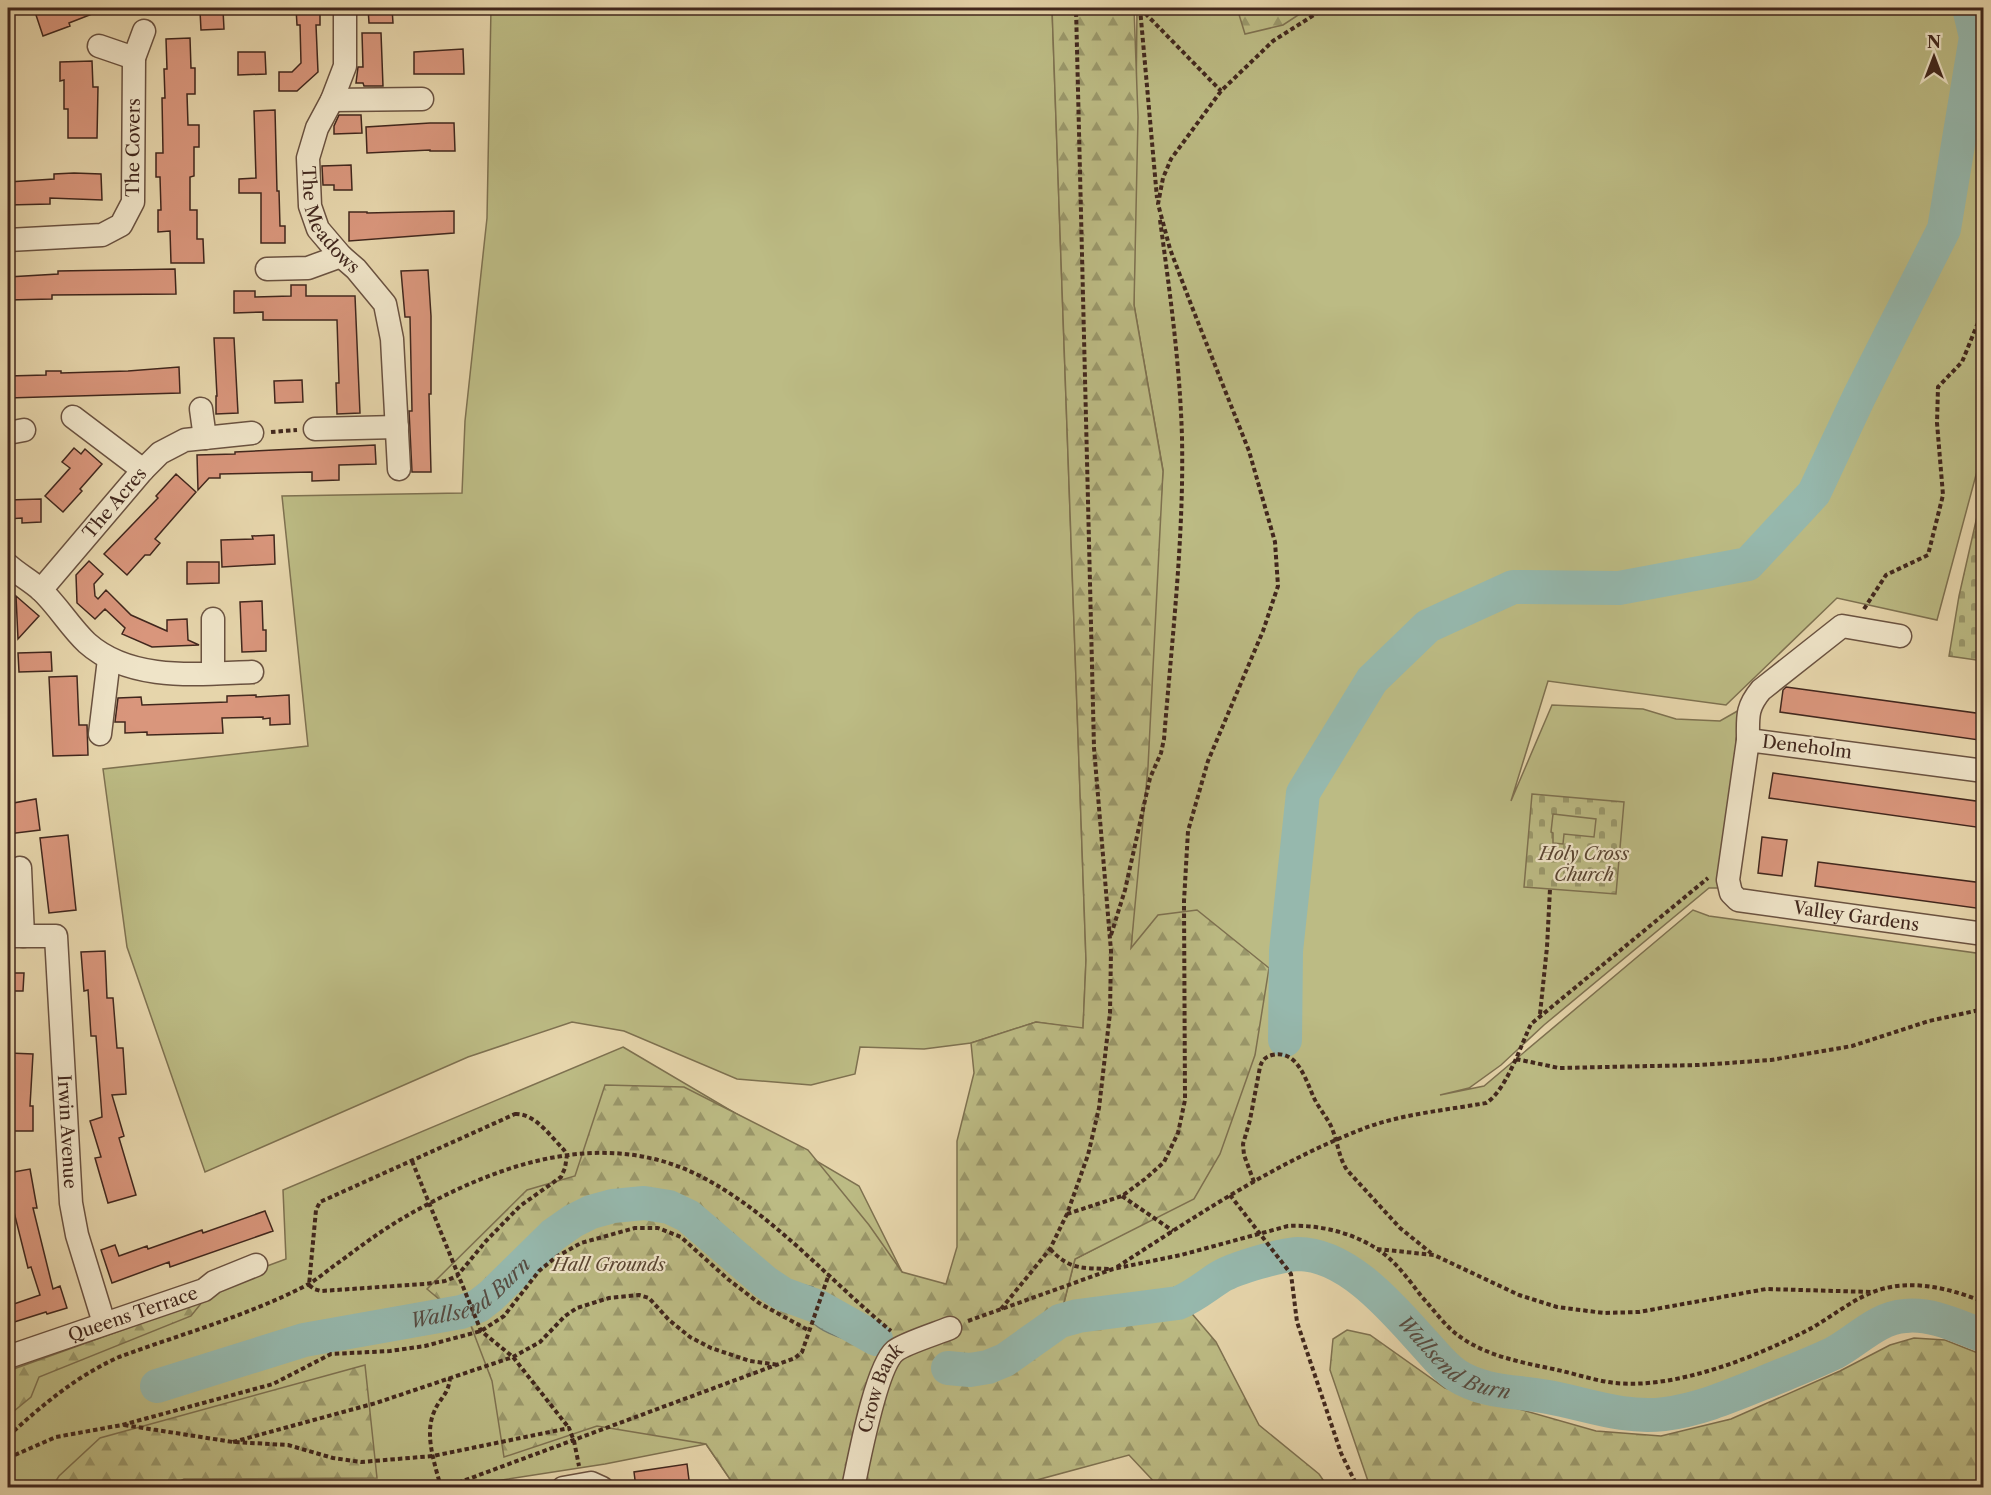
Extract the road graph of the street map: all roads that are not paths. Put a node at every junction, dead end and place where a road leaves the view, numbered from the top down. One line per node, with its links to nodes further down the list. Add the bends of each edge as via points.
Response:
1 (345, 8): 6 (street, The Meadows, via 345,66)
2 (144, 30): 4 (street, The Covers)
3 (99, 46): 4 (street)
4 (134, 58): 7 (street, The Covers, via 133,202 121,225 102,234)
5 (422, 99): 6 (street)
6 (332, 100): 8 (street, The Meadows, via 317,128 308,158 310,206 318,229)
7 (8, 240)
8 (341, 256): 9 (street, via 308,268); 12 (street, The Meadows, via 386,304)
9 (267, 269)
10 (201, 410): 15 (street)
11 (73, 417): 17 (street)
12 (397, 427): 13 (street); 16 (street, The Meadows)
13 (315, 429)
14 (252, 433): 15 (street, The Acres)
15 (205, 438): 17 (street, The Acres, via 185,440 160,453)
16 (399, 469)
17 (142, 470): 19 (street, The Acres)
18 (8, 566): 19 (street)
19 (41, 590): 22 (street, via 87,642)
20 (213, 619): 24 (street)
21 (1900, 636): 26 (street, via 1842,626 1761,690 1748,713)
22 (109, 659): 24 (street, via 171,674); 25 (street)
23 (252, 672): 24 (street)
24 (213, 673)
25 (100, 734)
26 (1748, 740): 27 (street, Deneholm); 29 (street, Deneholm, via 1728,880)
27 (1983, 771)
28 (20, 868): 31 (street)
29 (1731, 893): 30 (street, Valley Gardens, via 1738,900)
30 (1983, 934)
31 (15, 936): 33 (street, Irwin Avenue, via 56,936 70,1203)
32 (256, 1265): 33 (street, Queens Terrace, via 204,1290)
33 (104, 1323): 35 (street, Queens Terrace)
34 (950, 1328): 36 (street, Crow Bank, via 897,1349 889,1357 869,1418)
35 (8, 1357)
36 (853, 1488)

